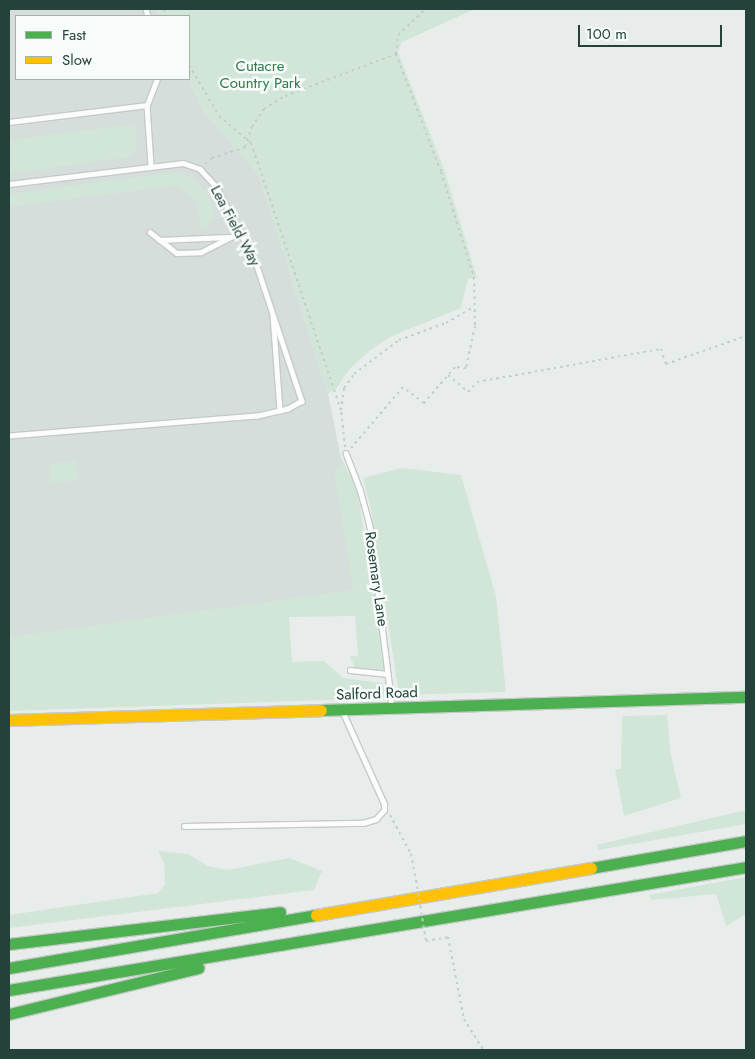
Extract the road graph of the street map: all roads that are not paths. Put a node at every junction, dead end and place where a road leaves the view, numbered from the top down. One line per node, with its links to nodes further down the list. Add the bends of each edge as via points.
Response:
1 (156, 80): 2 (lane)
2 (147, 105): 3 (lane); 4 (lane)
3 (9, 122)
4 (151, 166): 5 (lane); 7 (lane, Lea Field Way, via 182,163 200,169 216,186)
5 (9, 184)
6 (150, 232): 9 (lane)
7 (241, 232): 8 (lane); 10 (lane, Lea Field Way)
8 (231, 237): 9 (lane); 9 (lane, via 201,252 177,253)
9 (159, 240)
10 (272, 307): 11 (lane); 11 (lane, Lea Field Way, via 302,401)
11 (280, 411): 12 (lane, via 224,420)
12 (9, 436)
13 (346, 453): 15 (lane, Rosemary Lane, via 370,527)
14 (350, 670): 15 (lane)
15 (388, 674): 17 (lane, Rosemary Lane)
16 (746, 697): 17 (main road, Salford Road)
17 (393, 708): 18 (main road, Salford Road)
18 (341, 710): 19 (main road, Salford Road); 20 (lane, via 384,804 381,815 364,823)
19 (9, 720)
20 (184, 826)
21 (746, 842): 23 (main road)
22 (746, 867): 24 (main road)
23 (435, 896): 25 (main road); 26 (main road)
24 (339, 934): 27 (main road); 28 (main road)
25 (9, 944)
26 (9, 968)
27 (9, 990)
28 (9, 1014)

